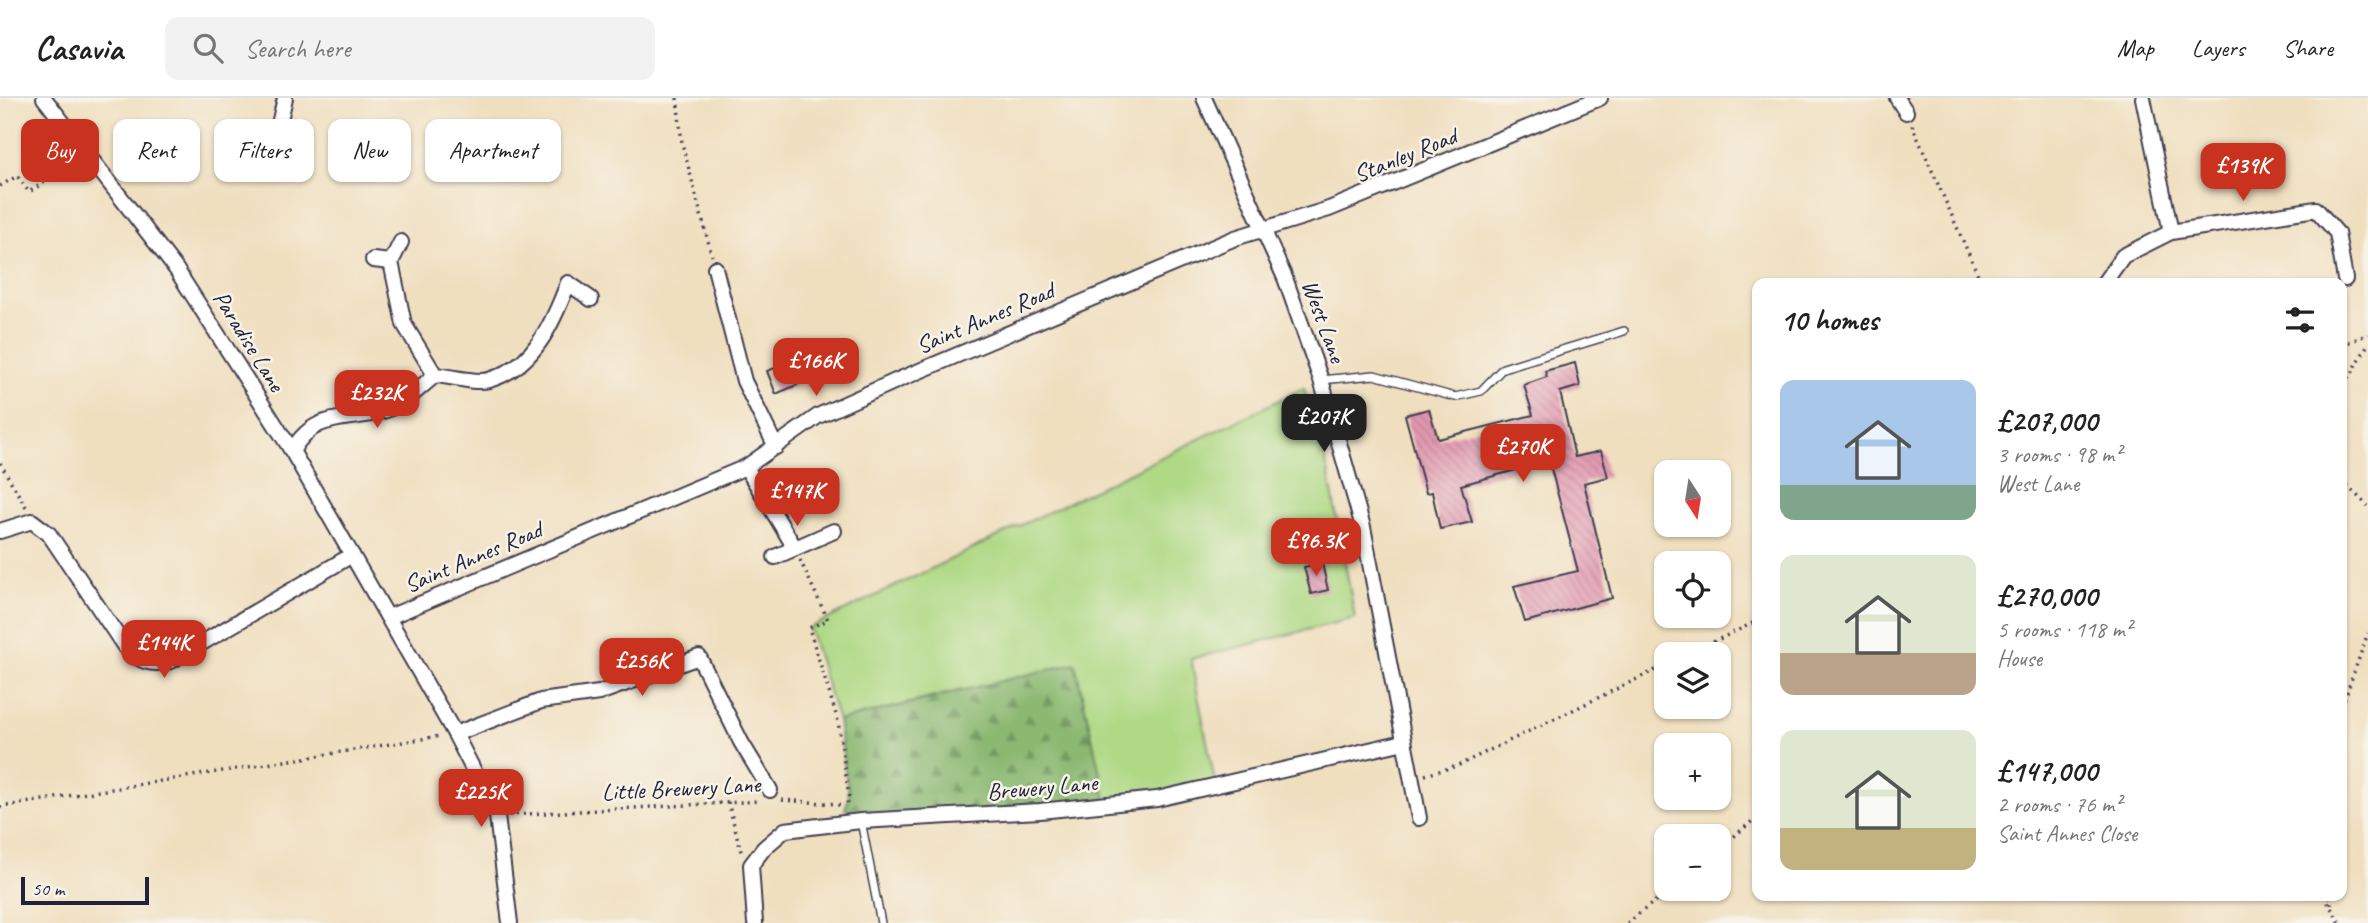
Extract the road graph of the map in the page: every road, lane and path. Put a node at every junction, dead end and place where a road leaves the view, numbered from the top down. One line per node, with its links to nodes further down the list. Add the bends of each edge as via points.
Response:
1 (44, 98): 9 (street, Paradise Lane)
2 (285, 98): 10 (street)
3 (677, 98): 21 (path, via 682,143)
4 (1204, 98): 16 (street, West Lane)
5 (1600, 98): 16 (street, Stanley Road, via 1415,176)
6 (1897, 98): 8 (street)
7 (2143, 98): 17 (street)
8 (1906, 111): 22 (path)
9 (61, 119)
10 (280, 119)
11 (99, 166): 34 (street, Paradise Lane, via 176,269)
12 (21, 180): 15 (path, via 18,176)
13 (22, 182): 14 (path, via 29,192)
14 (44, 182)
15 (0, 186)
16 (1264, 230): 32 (street, West Lane); 33 (street, Saint Annes Road, via 1235,238 898,380 818,416)
17 (2171, 232): 23 (street, via 2123,256); 24 (street, via 2316,209 2337,233)
18 (401, 242): 20 (street)
19 (373, 260): 20 (street)
20 (391, 262): 30 (street, via 404,324)
21 (715, 268): 33 (street, via 744,381)
22 (1980, 278)
23 (2107, 278)
24 (2345, 278)
25 (591, 299): 30 (street, via 568,283 554,322 525,361 488,380)
26 (1624, 331): 32 (lane, via 1503,368 1489,385 1469,396 1455,397 1374,375)
27 (2368, 334): 28 (path)
28 (2347, 343)
29 (2368, 344): 31 (path)
30 (435, 375): 34 (street, via 396,406 318,422 300,436)
31 (2347, 378)
32 (1321, 380): 52 (street, West Lane, via 1363,527)
33 (776, 447): 36 (street, Saint Annes Road)
34 (292, 451): 43 (street, Paradise Lane)
35 (0, 463): 39 (path)
36 (746, 467): 42 (street); 45 (street, Saint Annes Road)
37 (2347, 486): 38 (path)
38 (2368, 506)
39 (32, 521): 40 (street); 43 (street, via 50,534 125,647 137,659 154,665 171,661)
40 (0, 531)
41 (834, 531): 42 (street)
42 (795, 548): 44 (street); 57 (path, via 828,620 809,628 838,721 849,797)
43 (352, 555): 45 (street, Paradise Lane)
44 (775, 557)
45 (389, 617): 51 (street, Paradise Lane)
46 (1752, 623): 48 (path)
47 (2368, 633): 50 (path)
48 (1713, 642)
49 (1654, 671): 53 (path, via 1457,766)
50 (2347, 692)
51 (455, 734): 54 (street, via 541,701 599,693 699,657); 56 (path); 58 (street, Paradise Lane)
52 (1404, 742): 53 (street, West Lane); 60 (street, Brewery Lane, via 1157,799)
53 (1413, 779): 59 (street, West Lane)
54 (768, 797): 55 (path, Little Brewery Lane); 57 (path, Little Brewery Lane, via 836,804)
55 (728, 802): 58 (path, Little Brewery Lane); 63 (path, via 744,862)
56 (0, 807)
57 (845, 809): 60 (path, Little Brewery Lane)
58 (497, 816): 68 (street)
59 (1419, 818)
60 (861, 821): 63 (street, Brewery Lane, via 785,830); 70 (lane)
61 (1752, 821): 62 (path)
62 (1731, 839)
63 (751, 865): 69 (street)
64 (1655, 901): 71 (path)
65 (2327, 901): 67 (path)
66 (2330, 901): 67 (path)
67 (2333, 911): 72 (path)
68 (510, 923)
69 (754, 923)
70 (881, 923)
71 (1627, 923)
72 (2340, 923)

